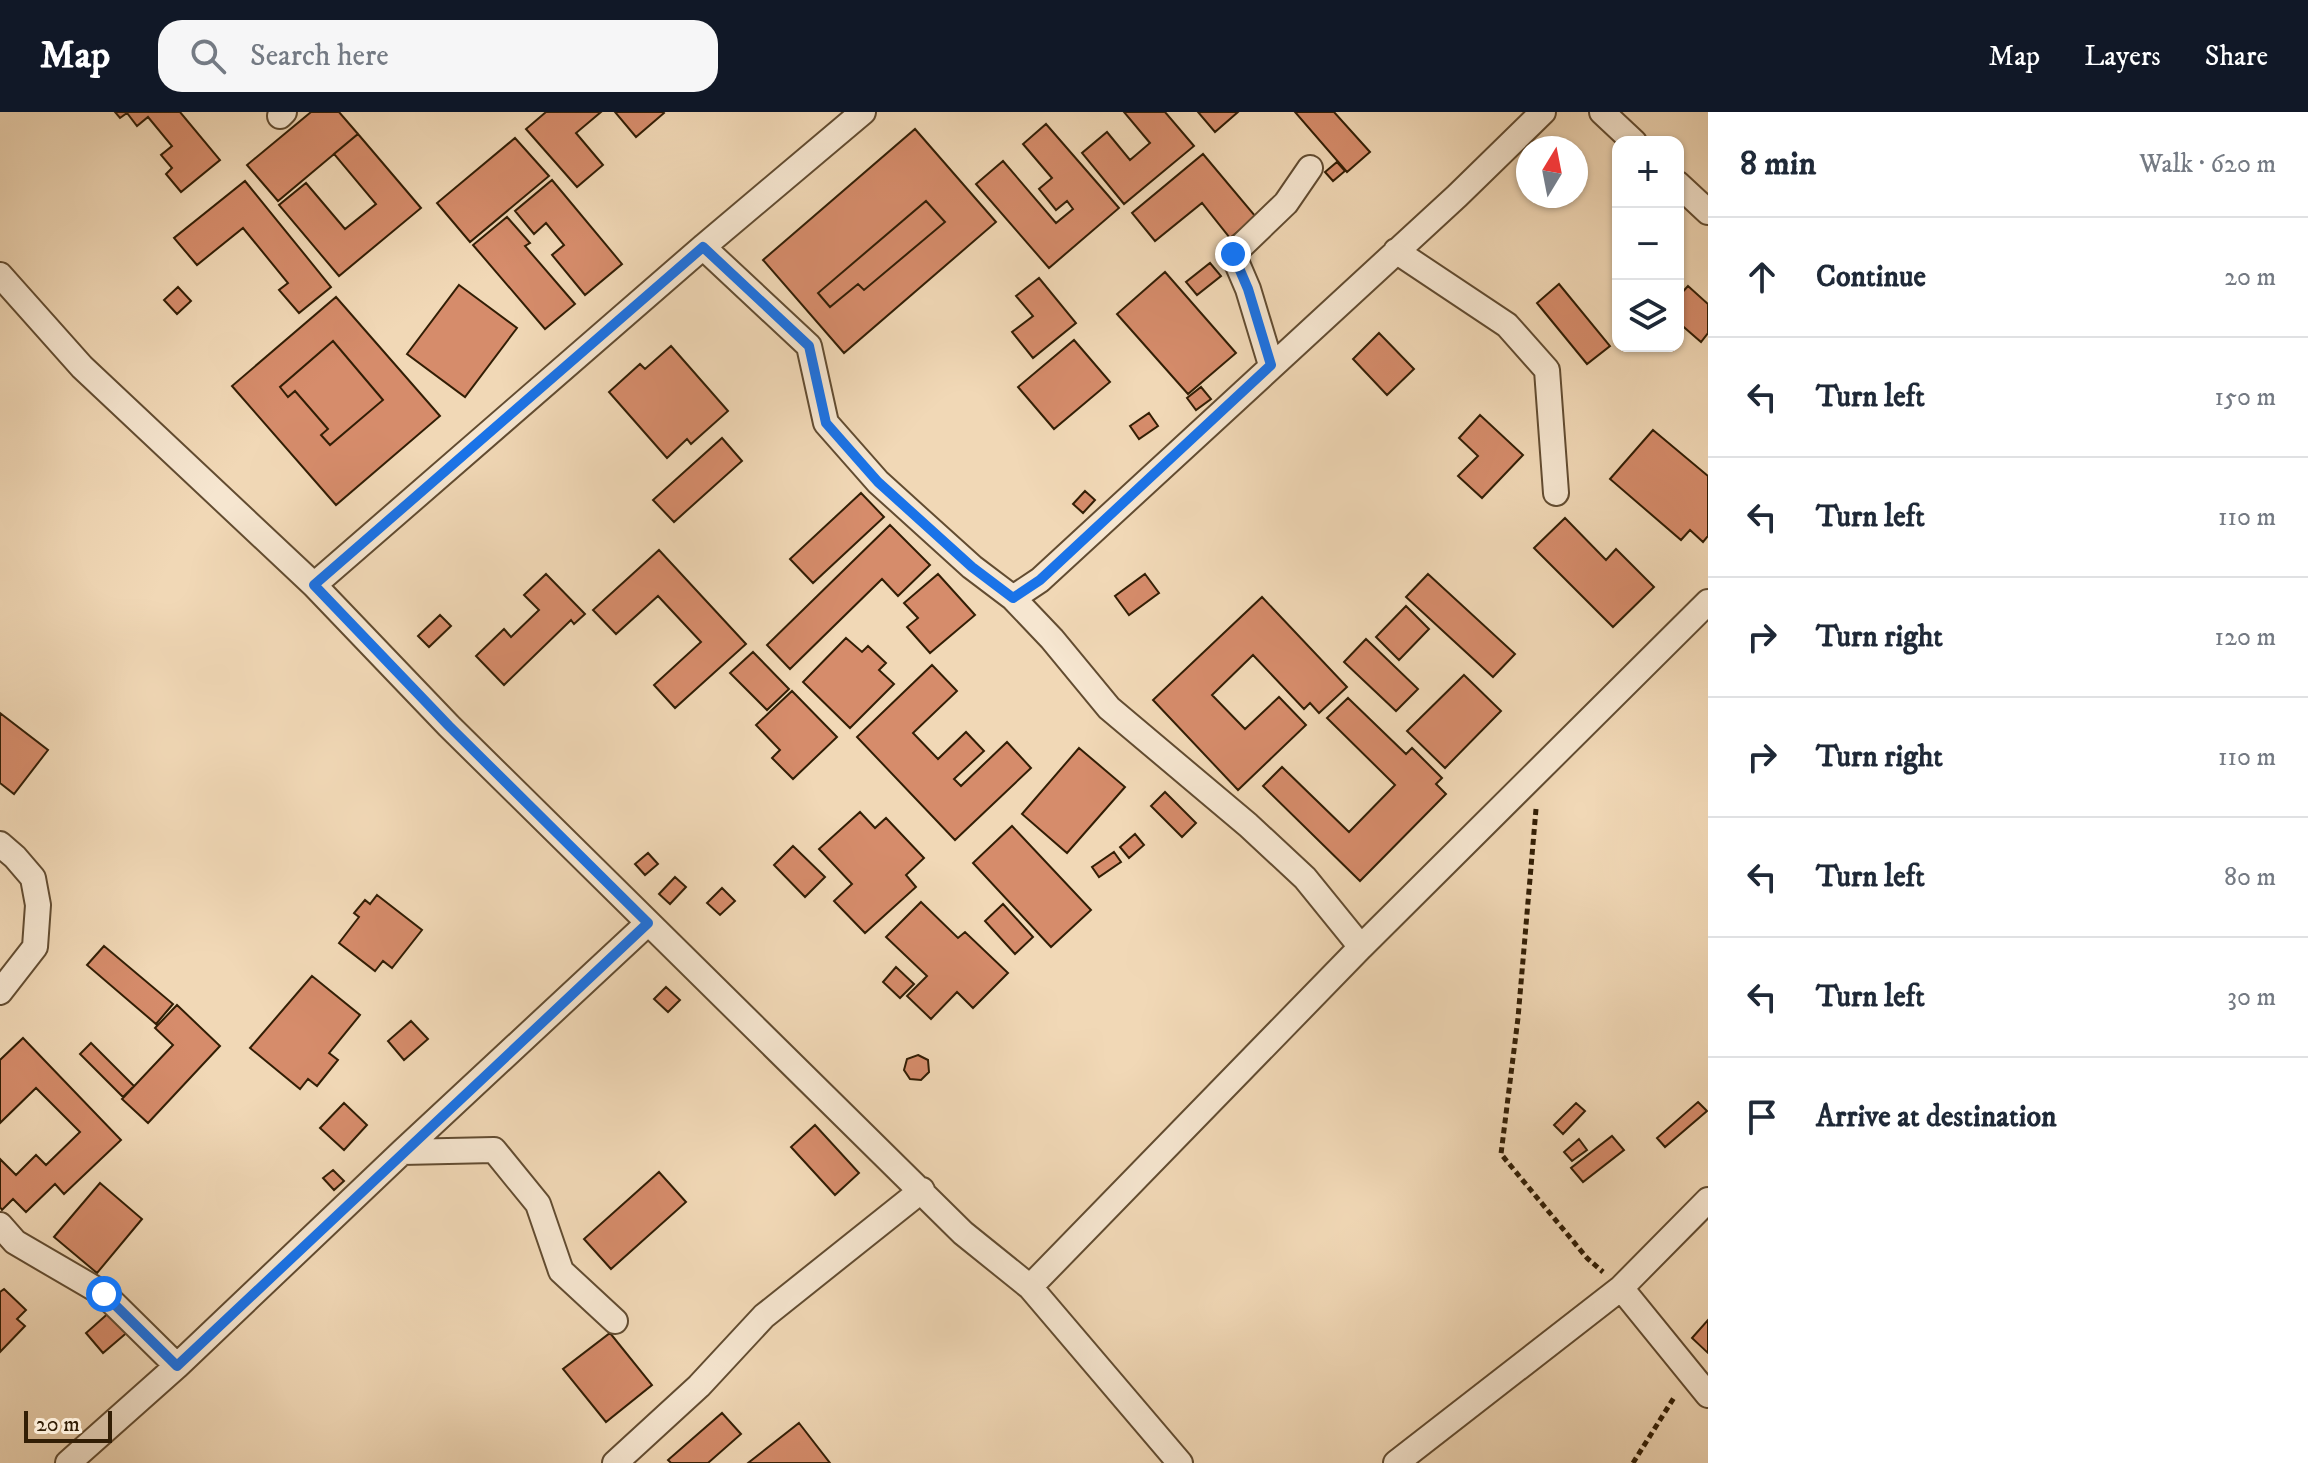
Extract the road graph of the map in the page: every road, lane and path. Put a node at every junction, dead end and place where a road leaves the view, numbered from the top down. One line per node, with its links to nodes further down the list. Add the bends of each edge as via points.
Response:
1 (863, 112): 8 (street)
2 (1543, 112): 9 (street)
3 (1602, 112): 4 (street)
4 (1628, 136)
5 (1310, 168): 11 (street, via 1286,203 1233,254)
6 (1684, 190): 7 (street)
7 (1708, 212)
8 (703, 247): 13 (street); 14 (street, via 809,346 826,423 878,482)
9 (1396, 251): 11 (street); 12 (street, via 1507,325 1547,370)
10 (0, 275): 13 (street, via 82,367)
11 (1271, 365): 14 (street, via 1040,580)
12 (1556, 493)
13 (314, 585): 18 (street)
14 (1013, 598): 19 (street, via 1109,708 1305,878)
15 (1708, 602): 16 (street)
16 (1540, 768): 19 (street); 26 (path, via 1501,1154 1587,1258)
17 (0, 844): 20 (street, via 33,878 38,905 35,947)
18 (648, 923): 21 (street); 22 (street)
19 (1361, 947): 25 (street)
20 (0, 992)
21 (402, 1152): 27 (street, via 494,1150 538,1204 561,1271); 28 (street)
22 (922, 1190): 25 (street, via 963,1233); 31 (street, via 764,1316)
23 (1708, 1200): 26 (street)
24 (0, 1225): 28 (street, via 15,1242 104,1294)
25 (1030, 1287): 33 (street)
26 (1621, 1288): 29 (street); 34 (street)
27 (615, 1321)
28 (177, 1366): 32 (street)
29 (1689, 1374): 30 (street); 35 (path)
30 (1708, 1395)
31 (627, 1459)
32 (68, 1463)
33 (1180, 1463)
34 (1396, 1463)
35 (1633, 1463)

